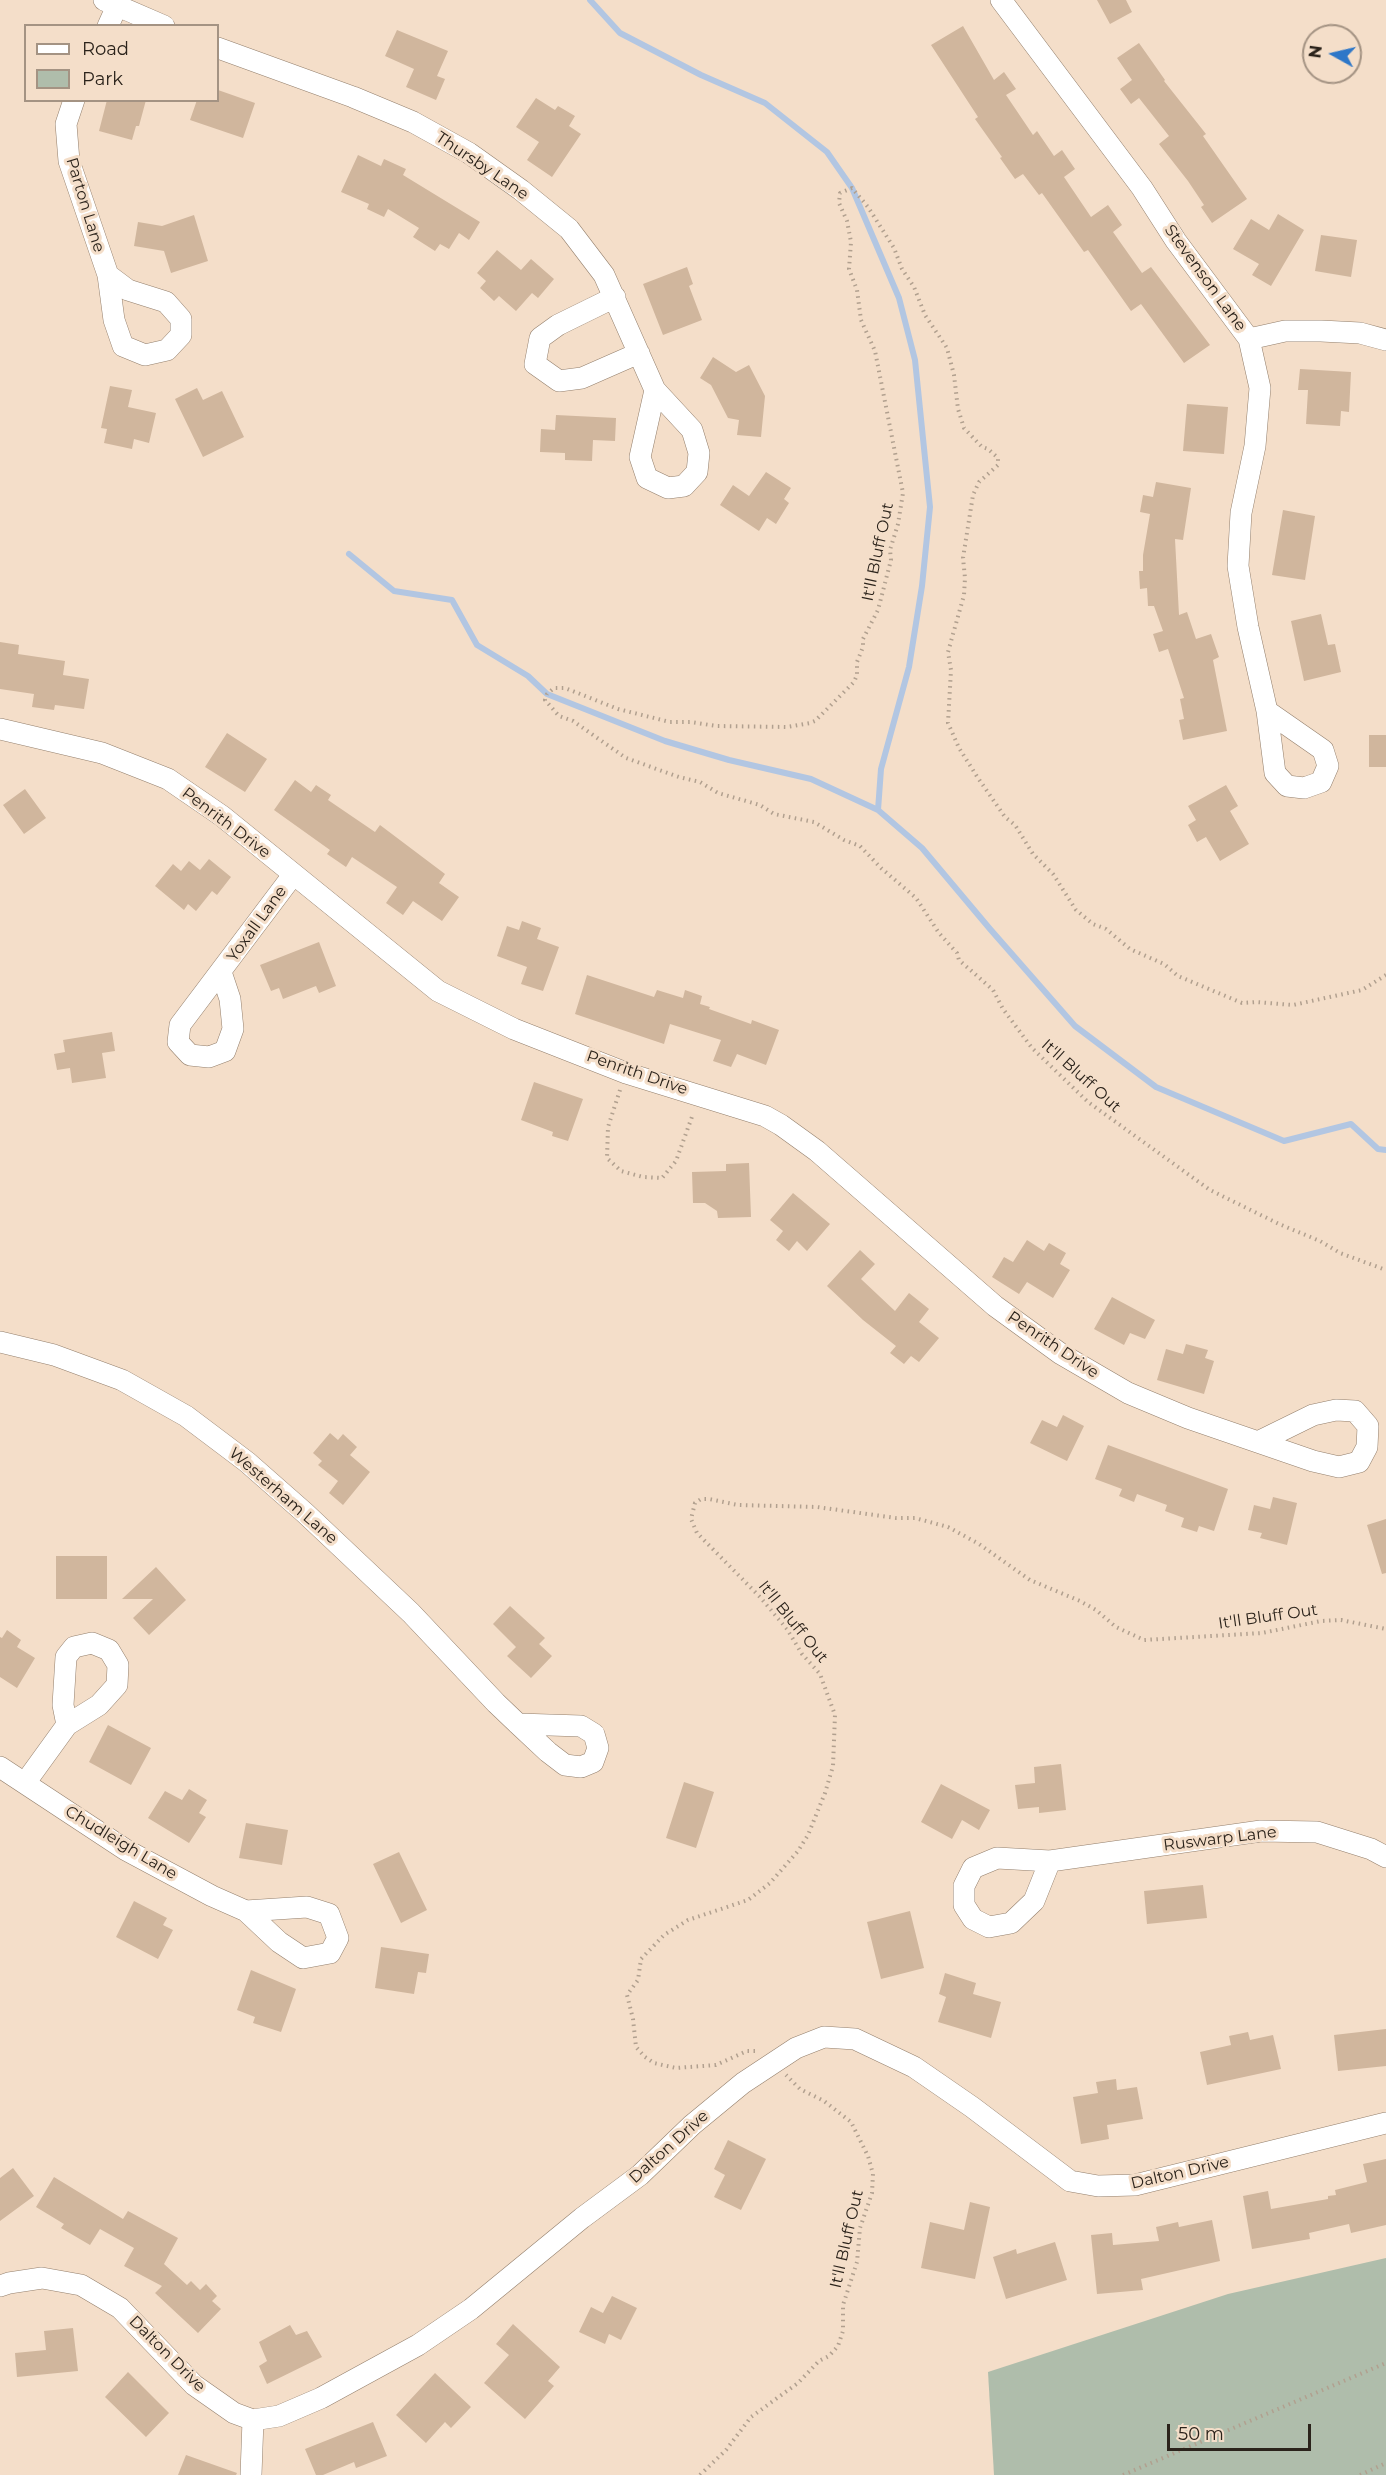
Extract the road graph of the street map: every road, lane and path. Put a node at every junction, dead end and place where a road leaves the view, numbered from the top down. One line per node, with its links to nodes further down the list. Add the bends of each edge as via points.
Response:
1 (1001, 0): 8 (street, Stevenson Lane)
2 (110, 11): 3 (street)
3 (157, 24)
4 (219, 48): 7 (street, Thursby Lane, via 413,122 469,153 569,229)
5 (73, 102): 6 (street, Parton Lane, via 66,124 69,161)
6 (108, 275)
7 (615, 297): 10 (street, Thursby Lane); 10 (street, via 540,338 535,364 559,381 582,378)
8 (1249, 339): 9 (street, via 1285,331 1321,331 1360,333); 12 (street, Stevenson Lane, via 1260,388 1255,446 1241,513 1238,566)
9 (1386, 340)
10 (639, 352): 11 (street, Thursby Lane)
11 (655, 390)
12 (1268, 711)
13 (0, 729): 14 (street, Penrith Drive, via 102,753 168,779 222,816)
14 (293, 875): 15 (street, Yoxall Lane); 17 (street, Penrith Drive, via 438,991 514,1029)
15 (221, 972)
16 (1386, 975): 19 (path, It'll Bluff Out, via 1362,990 1293,1005 1242,1004 1178,976 1081,916 1053,874 1005,817 959,748 948,723 948,652 964,595 963,558 973,495 979,482 998,465 998,458 964,428 947,348 925,315 894,248 852,188 840,193 839,204 851,242 849,269 861,320 875,351 903,493 891,560 878,610 856,662 854,682 815,721 787,727 670,722 618,709 566,688 554,688 545,700 559,716 573,721 626,758 700,782 774,814 814,822 860,846 916,898 959,960 993,990 1032,1048 1088,1102 1210,1190 1340,1253)
17 (626, 1072): 18 (street, Penrith Drive); 18 (path, via 608,1127 607,1158 621,1171 643,1178 663,1178 676,1161)
18 (699, 1094): 21 (street, Penrith Drive, via 781,1125 817,1151 995,1306 1061,1354 1128,1393)
19 (1386, 1270)
20 (0, 1342): 23 (street, Westerham Lane, via 54,1355 122,1380 186,1416 305,1513 411,1613)
21 (1260, 1441)
22 (1386, 1629): 30 (path, It'll Bluff Out, via 1341,1620 1262,1633 1144,1640 1116,1628 1080,1600 1030,1580 948,1527 915,1518 817,1507 730,1504 709,1499 695,1503 691,1519 697,1533 760,1597 820,1674 835,1715 833,1766 808,1834 770,1883 748,1900 688,1920 664,1935 641,1959 638,1980 627,1995 636,2047 654,2063 676,2068 716,2065 747,2051 766,2049)
23 (518, 1724)
24 (67, 1725): 26 (street)
25 (0, 1767): 26 (street, Chudleigh Lane)
26 (25, 1783): 29 (street, Chudleigh Lane, via 126,1850)
27 (1386, 1857): 28 (street, Ruswarp Lane, via 1317,1832 1261,1831)
28 (1050, 1861)
29 (246, 1911)
30 (780, 2059): 31 (street, Dalton Drive, via 824,2037 855,2039 914,2067 1070,2181 1098,2186 1135,2185); 34 (street, Dalton Drive, via 743,2083 640,2175 471,2309 418,2345 321,2398 279,2416); 37 (path, It'll Bluff Out, via 793,2083 850,2122 868,2156 873,2174 872,2193 860,2228 857,2262 843,2305 843,2331 838,2346 798,2383 751,2417 736,2439)
31 (1386, 2123)
32 (0, 2286): 34 (street, Dalton Drive, via 42,2278 81,2284 120,2308 194,2385 234,2413)
33 (1386, 2363): 38 (path)
34 (253, 2420): 36 (street)
35 (1386, 2463): 39 (path)
36 (251, 2475)
37 (700, 2475)
38 (1123, 2475)
39 (1360, 2475)

